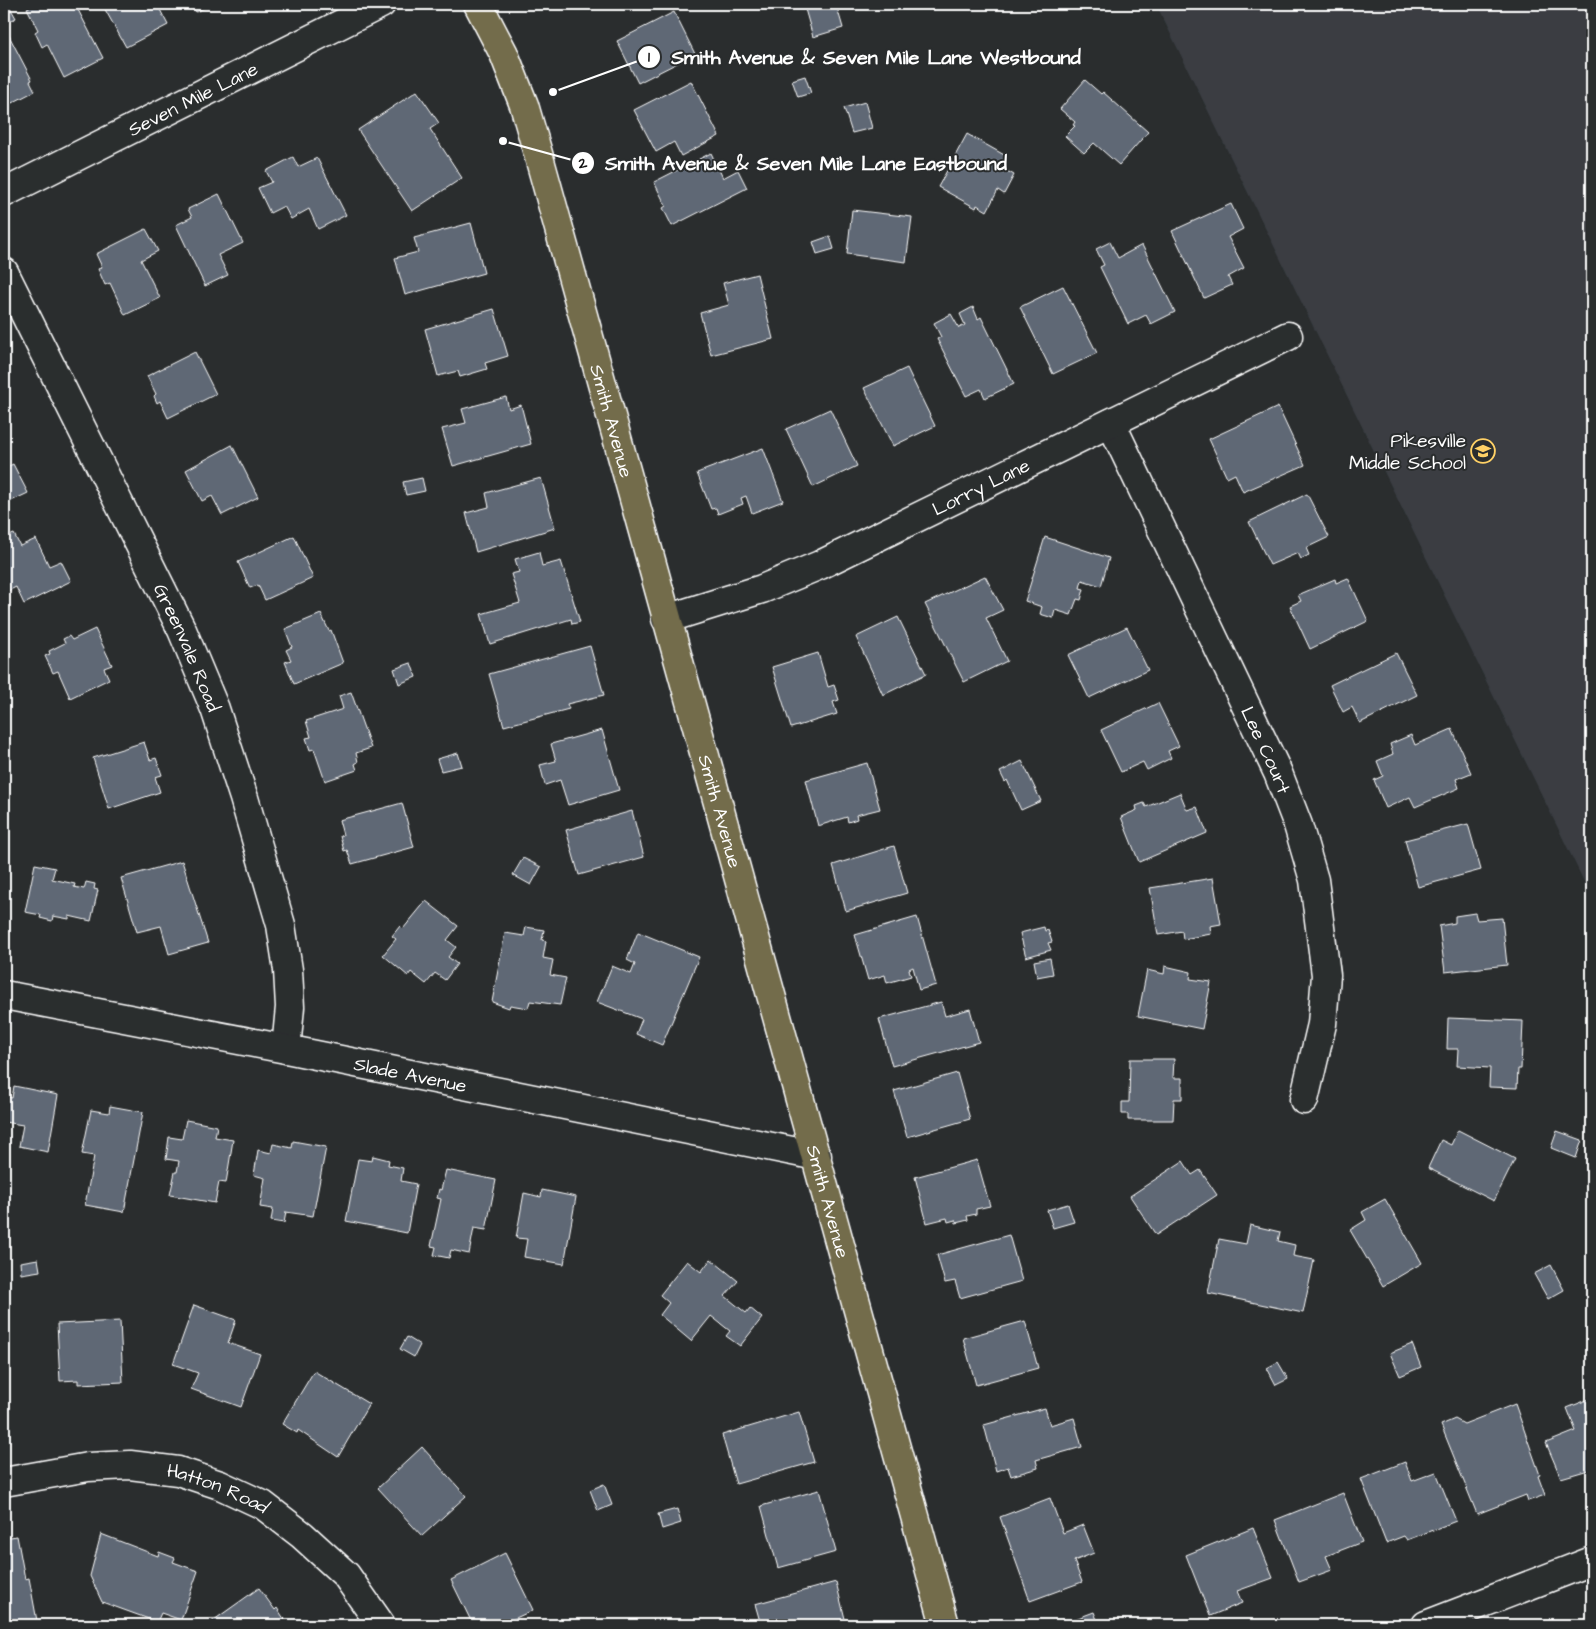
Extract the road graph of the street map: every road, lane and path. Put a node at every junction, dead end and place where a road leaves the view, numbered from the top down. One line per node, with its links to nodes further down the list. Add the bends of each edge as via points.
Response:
1 (380, 4): 3 (street, Seven Mile Lane)
2 (478, 4): 7 (main road, Smith Avenue, via 504,54 524,106)
3 (4, 193)
4 (4, 272): 9 (street, Greenvale Road, via 182,630 215,708 281,925 290,1006)
5 (1288, 336): 6 (street, Lorry Lane)
6 (1111, 424): 7 (street, Lorry Lane, via 820,565 762,589); 10 (street, Lee Court, via 1278,773 1298,824 1314,880 1326,975 1322,1024)
7 (666, 619): 11 (main road, Smith Avenue)
8 (4, 995): 9 (street, Slade Avenue)
9 (286, 1049): 11 (street, Slade Avenue)
10 (1304, 1100)
11 (817, 1156): 15 (main road, Smith Avenue)
12 (4, 1482): 14 (street, Hatton Road, via 88,1467 130,1465 178,1471 220,1485 264,1505 302,1535 346,1575)
13 (1592, 1561): 16 (street)
14 (381, 1625)
15 (945, 1625)
16 (1426, 1625)

